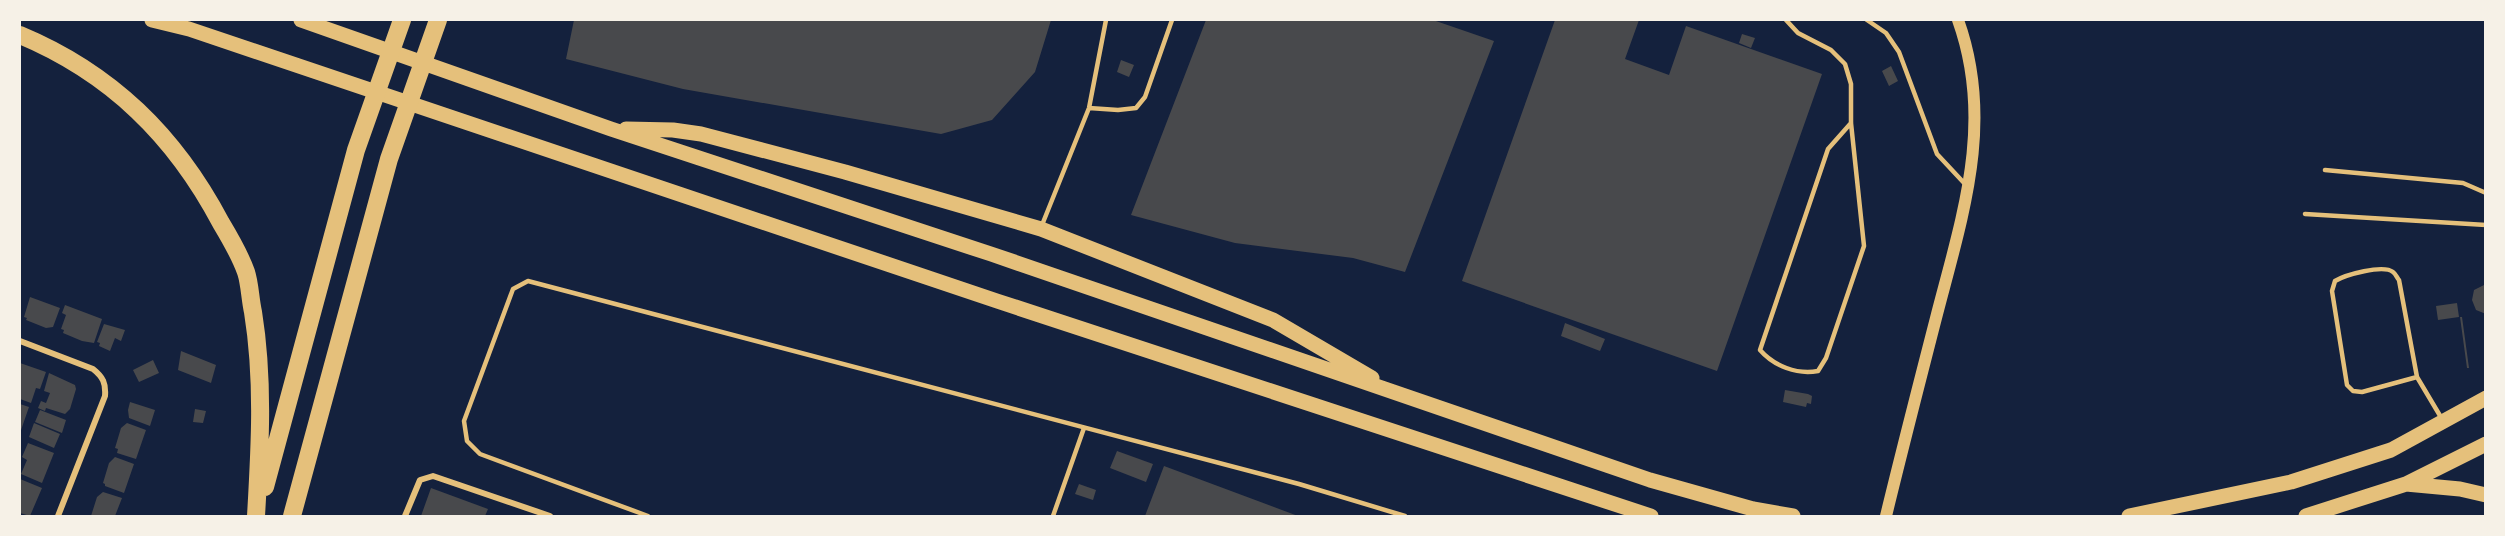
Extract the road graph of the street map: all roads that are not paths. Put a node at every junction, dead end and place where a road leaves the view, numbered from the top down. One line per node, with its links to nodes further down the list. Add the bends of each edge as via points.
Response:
1 (152, 20): 37 (main road, via 189,29 1053,320)
2 (301, 20): 13 (main road)
3 (402, 20): 30 (highway, via 356,150)
4 (1106, 20): 11 (lane)
5 (1172, 20): 11 (lane, via 1145,97 1136,108)
6 (1786, 20): 12 (lane, via 1798,33 1831,50 1845,64 1851,84)
7 (1867, 20): 15 (lane, via 1886,33 1899,52 1937,154)
8 (1958, 20): 15 (main road, via 1966,43 1976,108)
9 (435, 26): 31 (highway, via 389,159)
10 (20, 34): 30 (highway, via 73,62 130,102 202,186 231,241 246,273 258,343 262,418)
11 (1089, 108): 19 (lane)
12 (1851, 123): 12 (lane, via 1828,149 1760,350 1769,361 1804,374 1818,371 1826,358 1864,246)
13 (610, 129): 19 (main road, via 701,134); 22 (main road)
14 (2325, 170): 16 (lane, via 2463,183)
15 (1969, 188): 39 (main road)
16 (2486, 193)
17 (2305, 214): 18 (lane)
18 (2486, 225)
19 (1041, 229): 22 (main road, via 1273,320)
20 (20, 341): 29 (street, via 93,369 106,385)
21 (2416, 377): 21 (lane, via 2398,280 2393,272 2383,269 2335,281 2332,291 2347,385 2362,392); 24 (lane)
22 (1398, 394): 38 (main road, via 1650,480)
23 (2486, 398): 24 (main road)
24 (2443, 421): 40 (main road, via 2391,450 2291,482)
25 (1084, 428): 34 (lane, via 528,281 513,289 464,421 467,441 480,454); 35 (lane); 36 (lane)
26 (2486, 444): 27 (main road)
27 (2406, 484): 28 (main road); 41 (main road)
28 (2486, 495)
29 (58, 516)
30 (257, 516)
31 (292, 516)
32 (405, 516): 33 (street, via 420,480 433,476)
33 (550, 516)
34 (648, 516)
35 (1053, 516)
36 (1405, 516)
37 (1651, 516)
38 (1793, 516)
39 (1886, 516)
40 (2129, 516)
41 (2306, 516)

